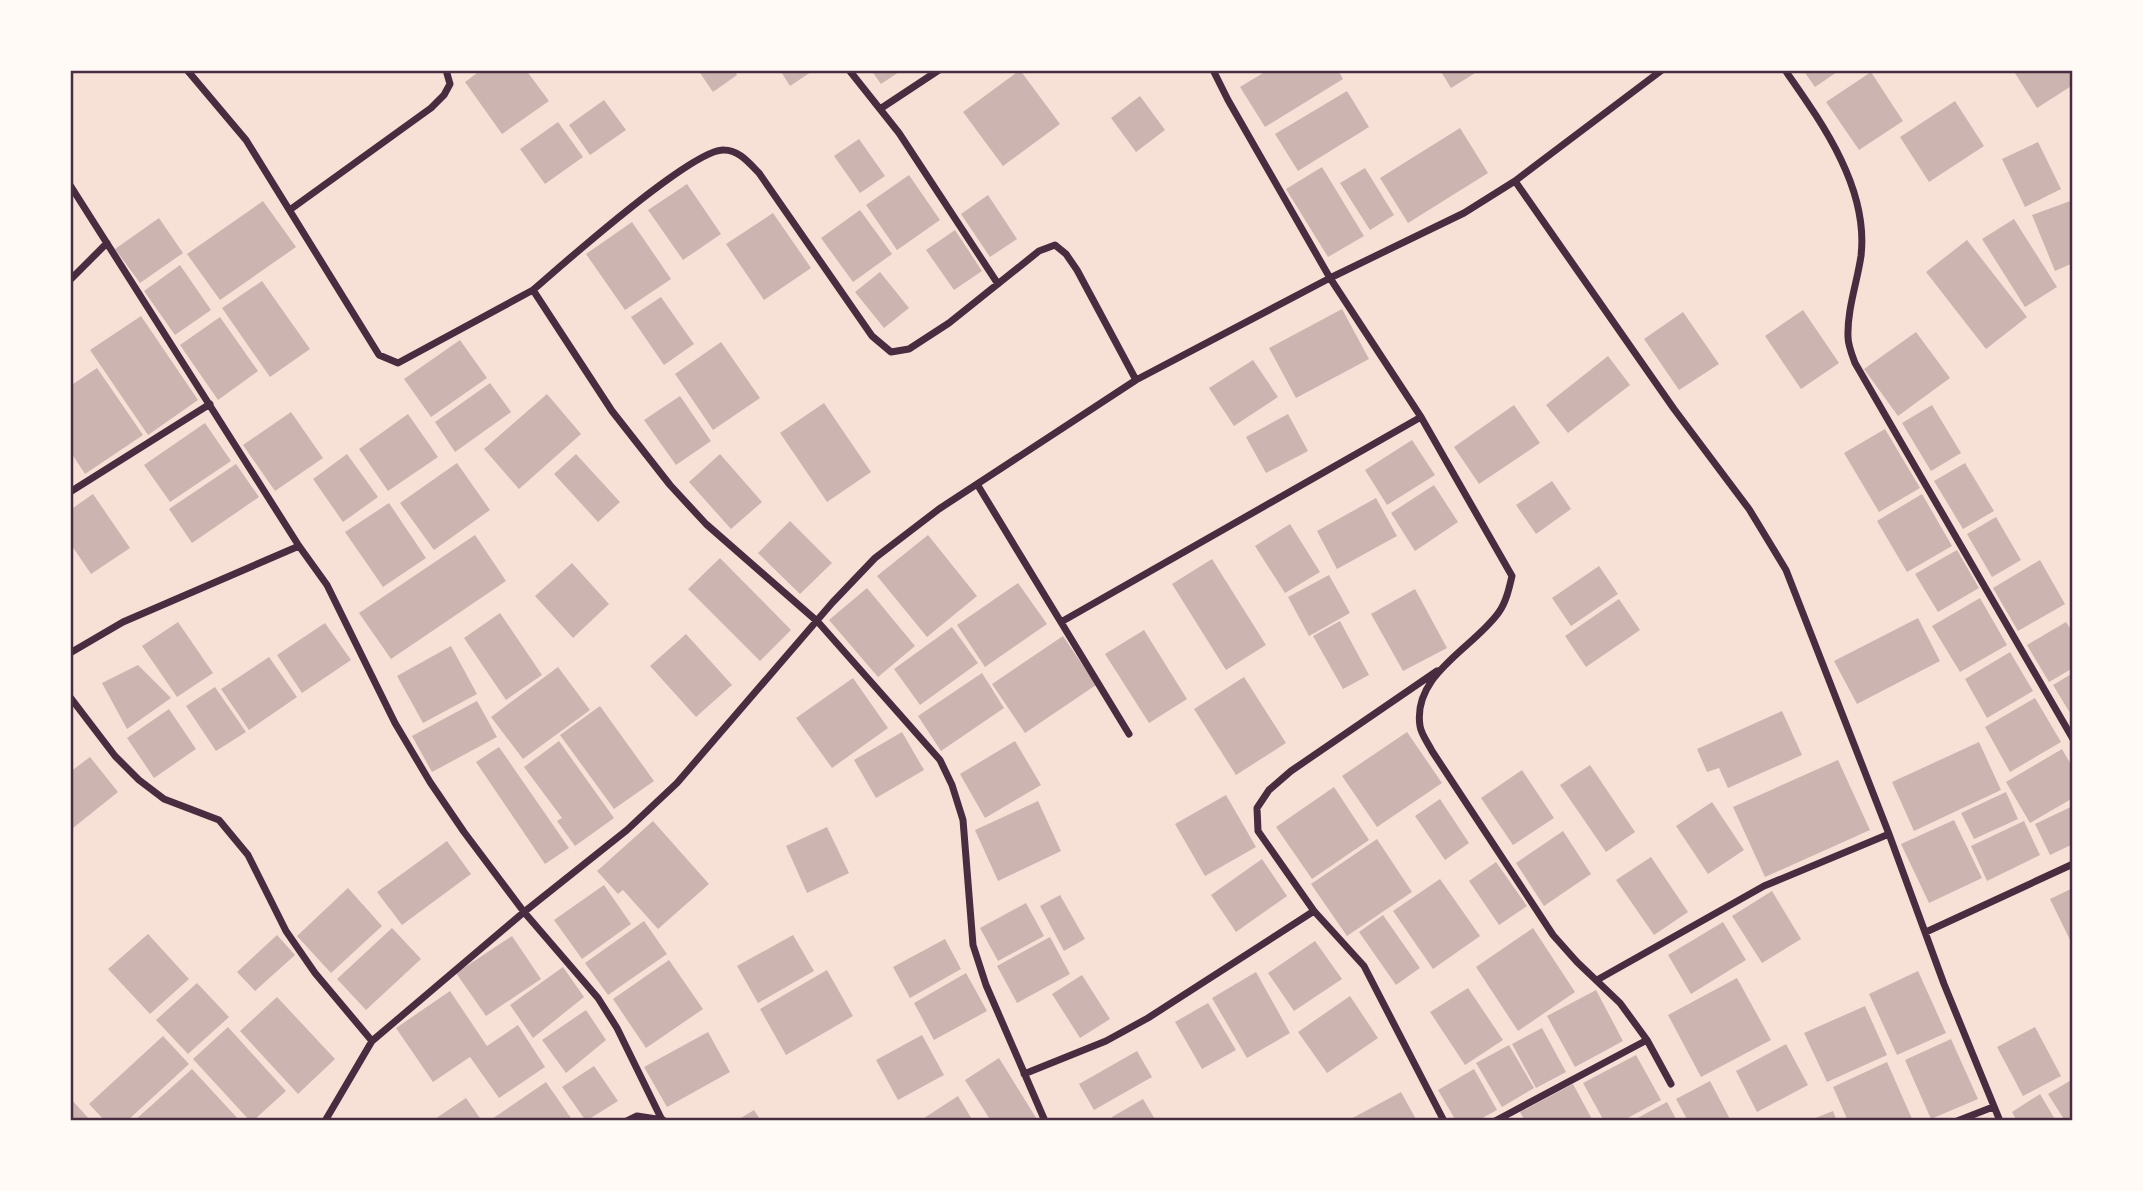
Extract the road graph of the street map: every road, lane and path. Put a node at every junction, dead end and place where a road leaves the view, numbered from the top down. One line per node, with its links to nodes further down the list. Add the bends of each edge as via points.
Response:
1 (187, 70): 11 (street, via 246,140)
2 (446, 70): 11 (street, via 450,84 431,107)
3 (849, 70): 8 (street)
4 (939, 70): 8 (street)
5 (1213, 70): 13 (street)
6 (1662, 70): 9 (street)
7 (1784, 70): 30 (street, via 1830,140 1861,216 1861,255 1848,338 1855,363)
8 (880, 108): 15 (street)
9 (1515, 181): 13 (street, via 1464,213); 31 (street, via 1749,509 1786,570)
10 (70, 185): 12 (street)
11 (291, 209): 16 (street, via 379,355 398,363)
12 (107, 243): 14 (street); 18 (street)
13 (1330, 278): 17 (street); 19 (street)
14 (70, 280)
15 (999, 284): 16 (street, via 909,349 891,352 873,336 759,173 740,154 722,149 699,159 640,200); 17 (street, via 1039,251 1055,245 1077,270)
16 (533, 289): 23 (street, via 612,411 670,485 706,524)
17 (1136, 380): 20 (street)
18 (210, 404): 21 (street); 22 (street)
19 (1421, 417): 24 (street); 26 (street, via 1511,576 1499,613)
20 (977, 484): 23 (street, via 875,558); 24 (street)
21 (70, 492)
22 (299, 545): 25 (street, via 123,622); 34 (street, via 327,585 395,723 430,782)
23 (818, 622): 34 (street, via 677,783 627,830); 39 (street, via 940,760 952,785 963,820 973,945)
24 (1061, 622): 29 (street)
25 (70, 653)
26 (1441, 669): 33 (street, via 1291,771 1257,807 1258,831); 36 (street, via 1422,697 1420,727 1432,751 1553,935)
27 (70, 698): 28 (street)
28 (72, 707): 38 (street, via 115,756 163,799 219,820 248,855 286,931 315,973)
29 (1129, 734)
30 (2073, 739)
31 (1889, 834): 35 (street); 36 (street, via 1764,886)
32 (2073, 864): 35 (street)
33 (1314, 911): 39 (street, via 1148,1018 1106,1041); 46 (street, via 1364,966)
34 (524, 912): 38 (street); 42 (street, via 598,998)
35 (1926, 932): 41 (street)
36 (1597, 980): 37 (street)
37 (1647, 1040): 40 (street); 47 (street)
38 (372, 1041): 43 (street)
39 (1024, 1074): 45 (street)
40 (1671, 1084)
41 (1993, 1107): 48 (street); 49 (street)
42 (663, 1120): 44 (street, via 637,1116)
43 (325, 1121)
44 (627, 1121)
45 (1045, 1121)
46 (1444, 1121)
47 (1494, 1121)
48 (1957, 1121)
49 (2000, 1121)

